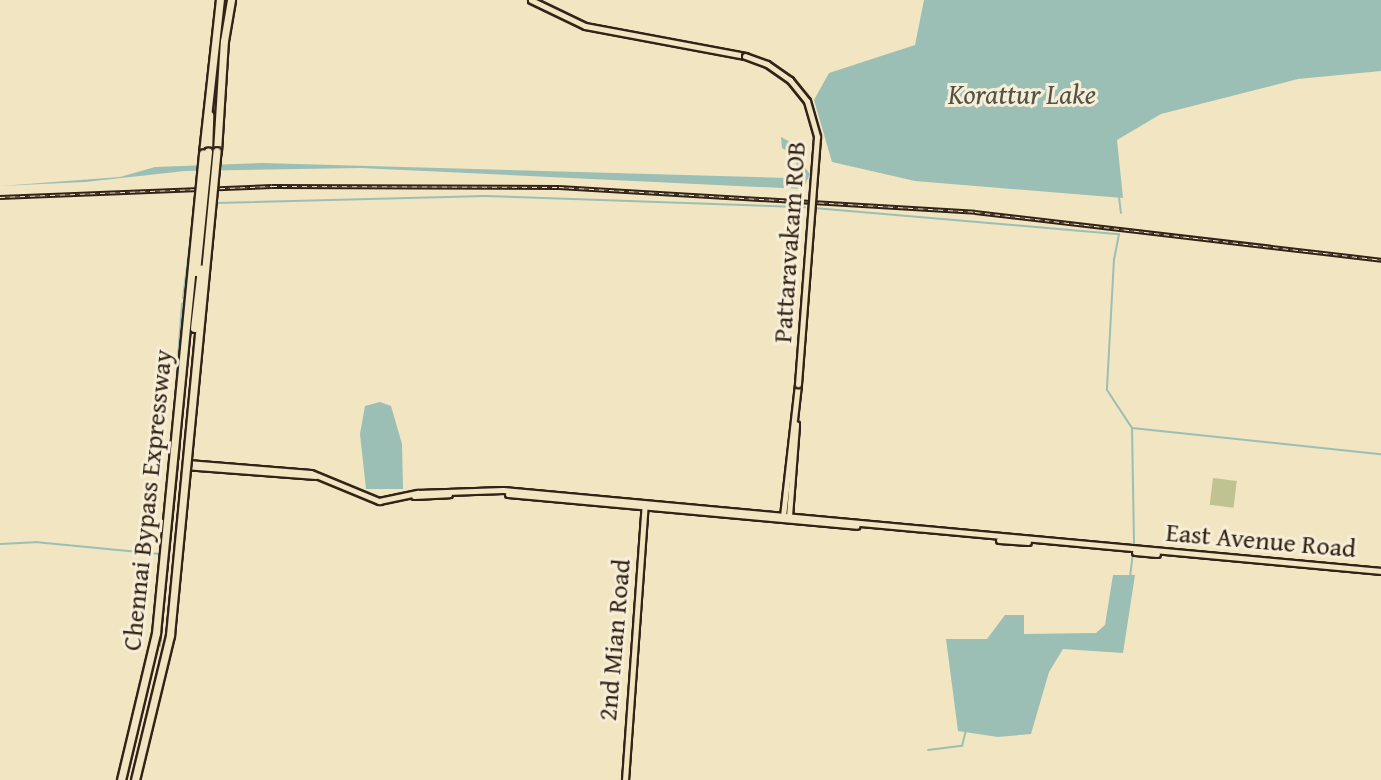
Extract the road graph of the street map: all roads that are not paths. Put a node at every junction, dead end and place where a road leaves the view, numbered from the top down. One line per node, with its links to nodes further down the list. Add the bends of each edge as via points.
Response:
1 (220, 0): 4 (highway, via 208,111)
2 (231, 0): 4 (highway)
3 (531, 0): 8 (main road, Pattaravakam ROB, bridge, via 559,16 619,33 767,64 790,80 807,101 817,137)
4 (210, 152): 5 (highway, bridge); 10 (highway, Chennai Bypass Expressway, bridge, via 197,222 156,633); 10 (highway, Chennai Bypass Expressway, bridge, via 210,224 170,635)
5 (180, 441): 5 (main road, via 173,436 194,224 211,226 190,437); 6 (main road)
6 (178, 464): 7 (main road, East Avenue Road, via 316,476 373,500 480,488); 10 (main road, via 163,644)
7 (645, 505): 8 (main road, East Avenue Road); 11 (main road, 2nd Mian Road)
8 (786, 516): 9 (main road, East Avenue Road)
9 (1381, 572)
10 (128, 780)
11 (625, 780)

